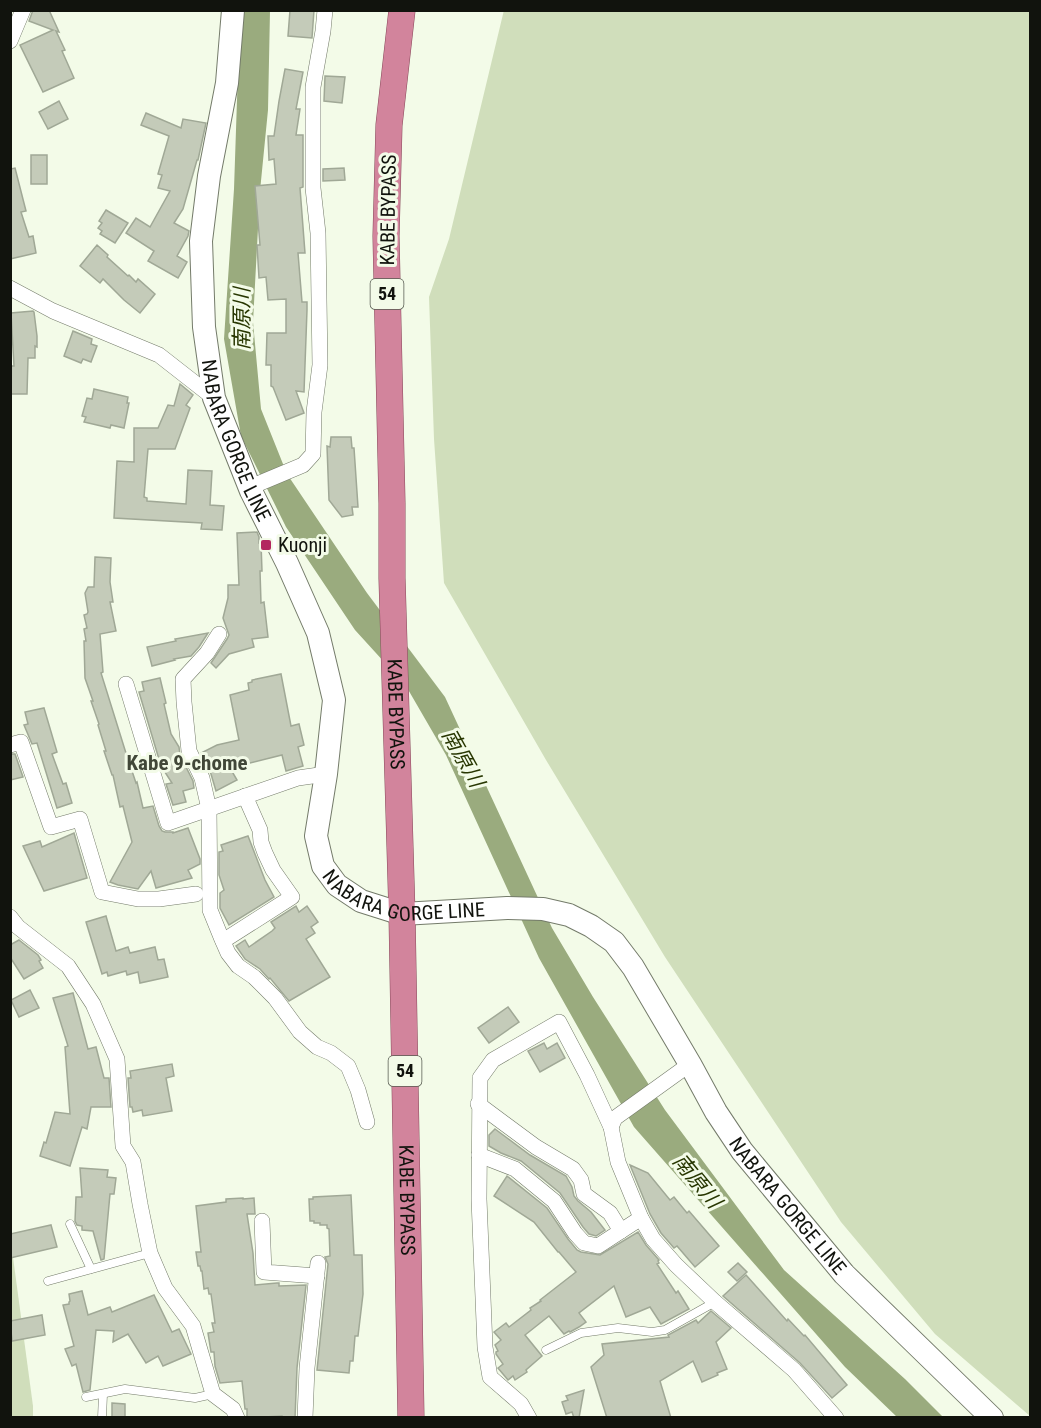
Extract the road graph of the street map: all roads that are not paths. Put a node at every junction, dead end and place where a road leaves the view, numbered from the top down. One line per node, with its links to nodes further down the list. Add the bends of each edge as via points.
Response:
1 (23, 10): 5 (street)
2 (232, 10): 7 (main road, NABARA GORGE LINE, via 227,84 201,241 204,327)
3 (325, 10): 8 (street, via 312,110 320,365 313,454 303,465)
4 (402, 10): 16 (highway, KABE BYPASS / 54, via 389,125 386,236)
5 (10, 41)
6 (10, 288): 7 (street, via 53,311 159,355)
7 (213, 398): 8 (main road, NABARA GORGE LINE)
8 (255, 487): 12 (main road, NABARA GORGE LINE, via 318,633 334,700)
9 (219, 634): 14 (street, via 183,679 189,751 202,778)
10 (126, 684): 14 (street, via 168,823)
11 (10, 745): 15 (street, via 21,742 51,827 80,819 102,892 138,899)
12 (326, 774): 13 (street, via 298,778); 16 (main road, NABARA GORGE LINE, via 316,836 323,866 337,885 361,901)
13 (245, 796): 14 (street); 18 (street, via 265,853 292,897)
14 (209, 809): 18 (street, via 210,910)
15 (196, 894)
16 (402, 914): 19 (main road, NABARA GORGE LINE, via 543,909 569,915 591,926 614,942 633,967); 39 (highway, KABE BYPASS / 54)
17 (10, 917): 28 (street, via 68,966 93,1004 117,1059 123,1146 133,1162)
18 (223, 941): 21 (street, via 238,966 275,998 300,1032 348,1065)
19 (690, 1064): 22 (street, via 622,1113); 42 (main road, NABARA GORGE LINE, via 742,1151 843,1274)
20 (478, 1104): 22 (street, via 480,1078 493,1060 559,1022); 23 (street); 27 (street, via 573,1169 584,1194 610,1213)
21 (367, 1122)
22 (611, 1127): 24 (street, via 618,1162)
23 (479, 1155): 27 (street, via 515,1168 554,1201 584,1243 598,1246); 40 (street, via 485,1347 490,1377 521,1404)
24 (641, 1218): 27 (street); 31 (street, via 653,1239)
25 (261, 1221): 38 (street, via 264,1272 317,1269)
26 (70, 1224): 29 (lane)
27 (621, 1231)
28 (150, 1253): 29 (lane); 34 (street, via 165,1288 193,1326)
29 (91, 1269): 30 (lane)
30 (48, 1281)
31 (715, 1302): 32 (lane, via 665,1330 618,1328 581,1333); 41 (street, via 794,1370)
32 (546, 1350)
33 (103, 1394): 34 (lane, via 126,1389 195,1398); 35 (lane); 36 (lane)
34 (213, 1394): 37 (street, via 233,1409)
35 (86, 1397)
36 (102, 1418)
37 (237, 1418)
38 (305, 1418)
39 (411, 1418)
40 (529, 1418)
41 (836, 1418)
42 (992, 1418)

